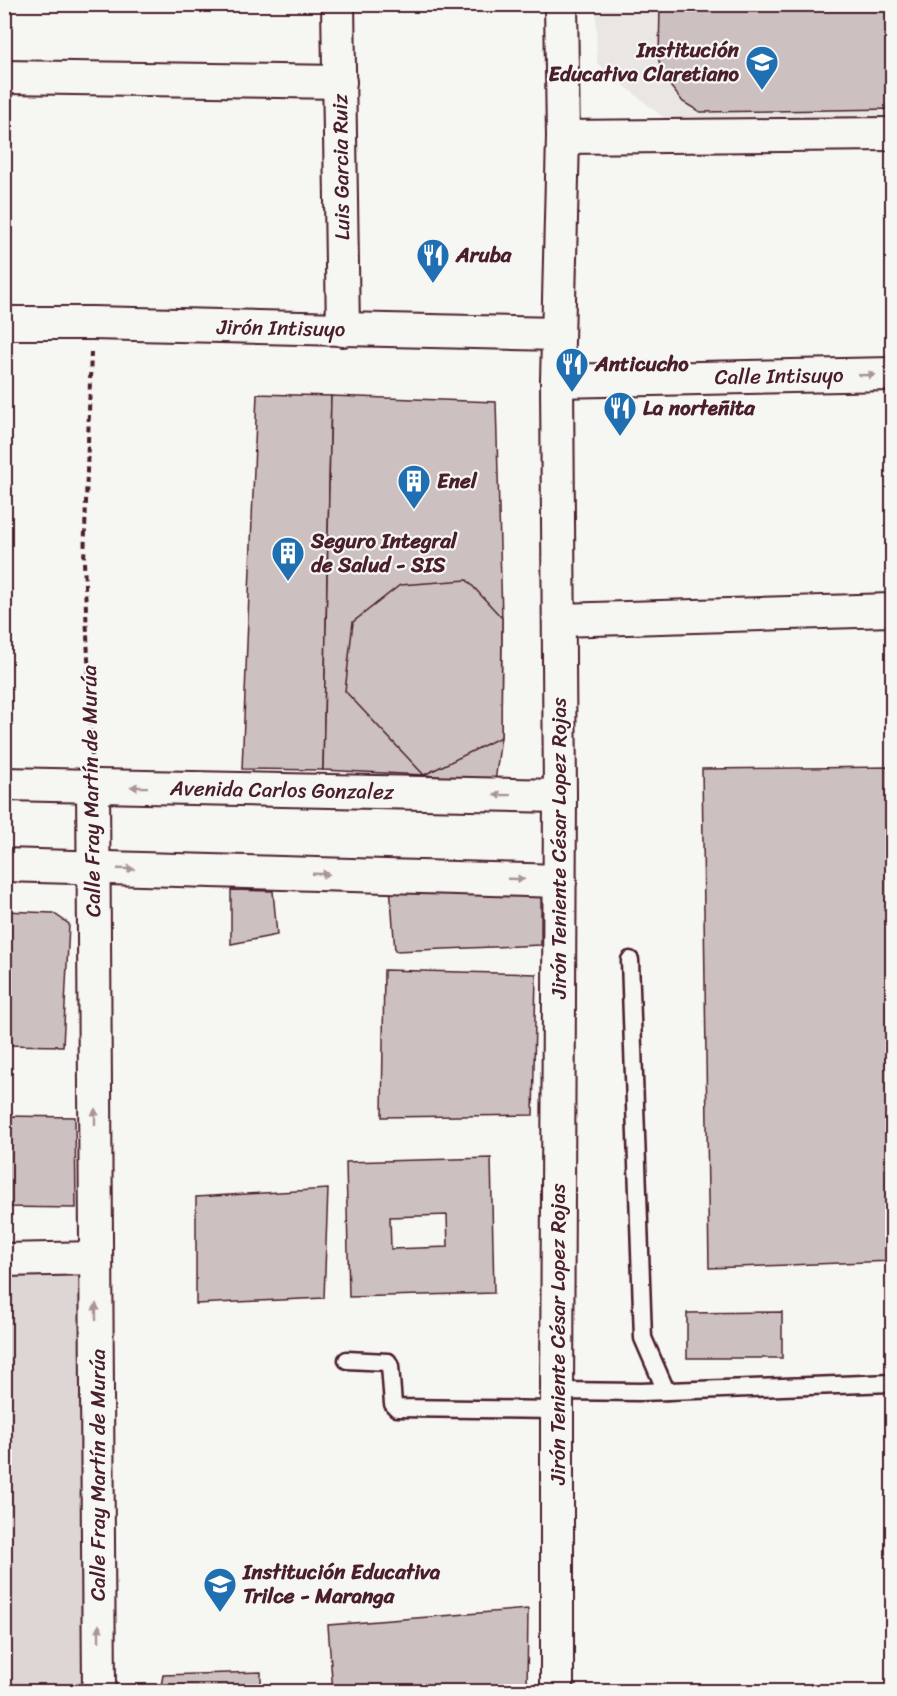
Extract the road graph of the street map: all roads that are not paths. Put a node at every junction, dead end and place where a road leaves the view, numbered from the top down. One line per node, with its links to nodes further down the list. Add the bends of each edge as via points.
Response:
1 (338, 4): 4 (street, Luis Garcia Ruiz)
2 (561, 4): 6 (street, Jirón Teniente César Lopez Rojas)
3 (4, 76): 4 (street)
4 (340, 82): 8 (street, Luis Garcia Ruiz)
5 (892, 134): 6 (street)
6 (563, 137): 9 (street, Jirón Teniente César Lopez Rojas)
7 (4, 323): 8 (street, Jirón Intisuyo)
8 (343, 330): 9 (street, Jirón Intisuyo)
9 (558, 334): 11 (street, Jirón Teniente César Lopez Rojas)
10 (892, 374): 11 (street, Calle Intisuyo, one-way to 10)
11 (557, 381): 13 (street, Jirón Teniente César Lopez Rojas)
12 (892, 610): 13 (street)
13 (559, 620): 16 (street, Jirón Teniente César Lopez Rojas)
14 (4, 784): 15 (street, Avenida Carlos Gonzalez)
15 (93, 786): 16 (street, Avenida Carlos Gonzalez, one-way to 15); 18 (street, Calle Fray Martín de Murúa)
16 (560, 796): 19 (street, Jirón Teniente César Lopez Rojas)
17 (4, 865): 18 (street)
18 (93, 868): 19 (street, one-way to 19); 21 (street, Calle Fray Martín de Murúa, one-way to 18)
19 (560, 881): 26 (street, Jirón Teniente César Lopez Rojas)
20 (630, 960): 25 (lane, via 643,1338)
21 (96, 1258): 22 (street); 27 (street, Calle Fray Martín de Murúa, one-way to 21)
22 (4, 1260)
23 (347, 1360): 26 (lane, via 388,1362 396,1408)
24 (892, 1383): 25 (lane)
25 (666, 1391): 26 (lane)
26 (557, 1401): 28 (street, Jirón Teniente César Lopez Rojas)
27 (99, 1692)
28 (557, 1692)

